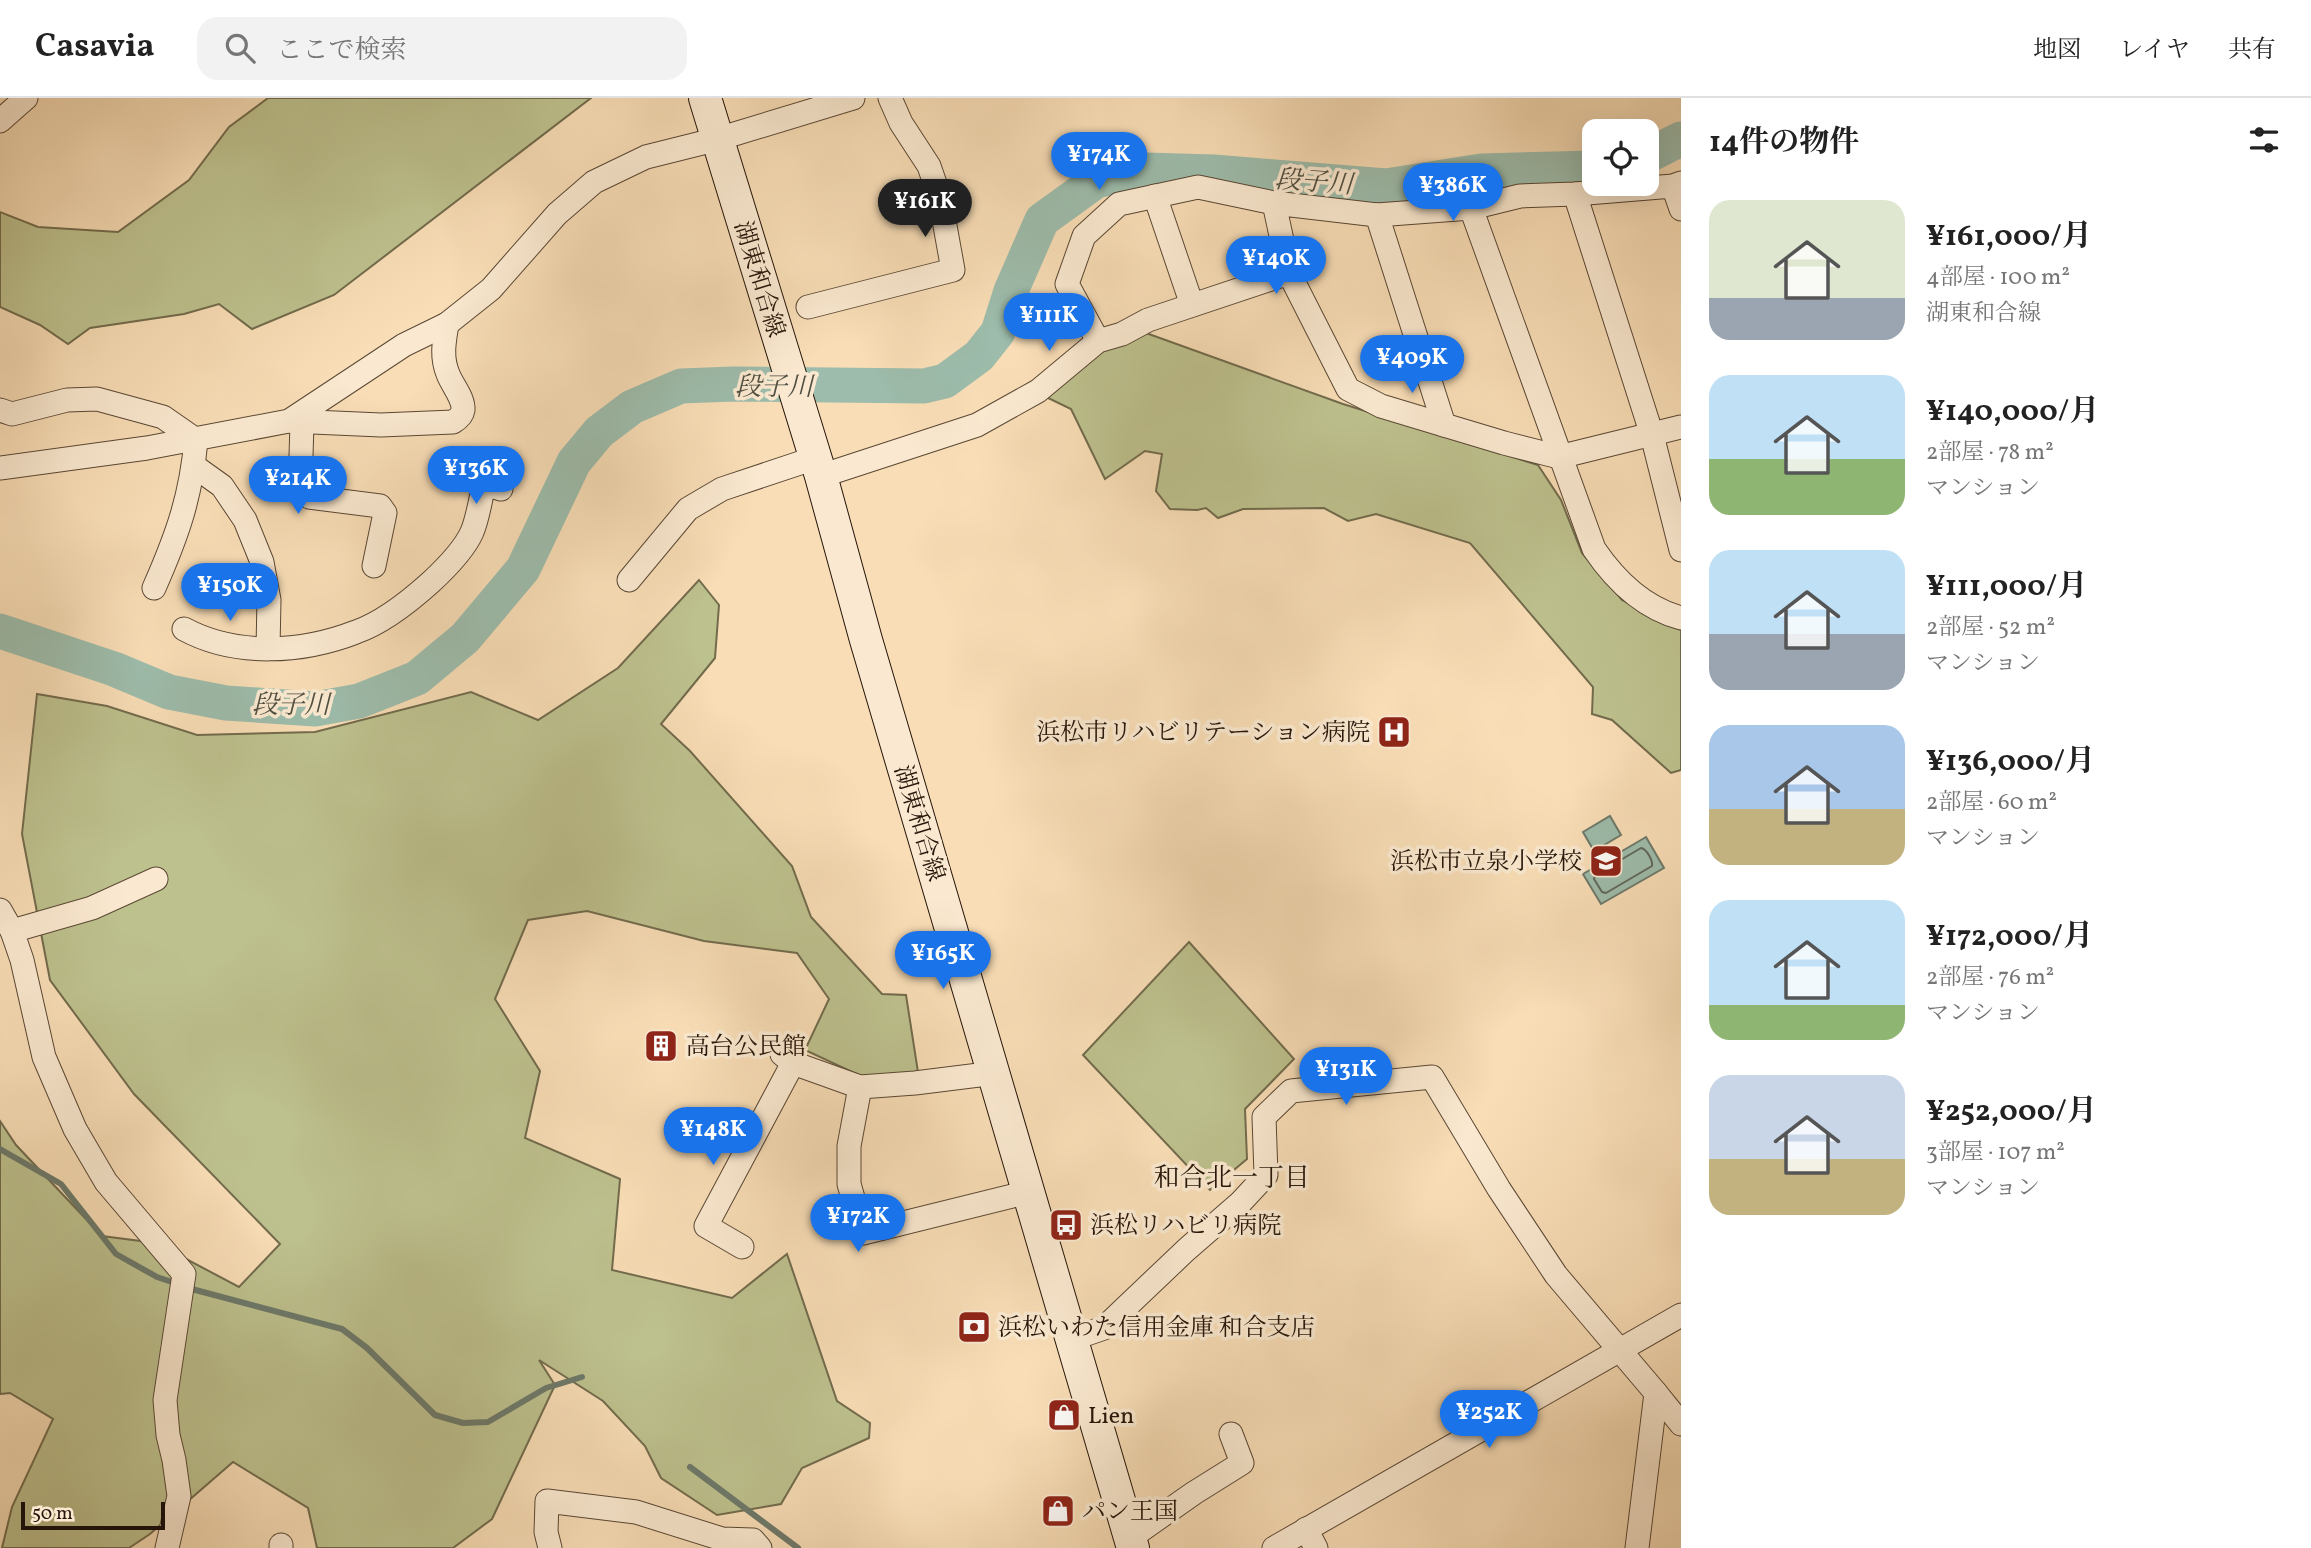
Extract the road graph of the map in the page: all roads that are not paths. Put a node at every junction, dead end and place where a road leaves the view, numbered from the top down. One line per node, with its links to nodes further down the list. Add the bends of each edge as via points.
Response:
1 (26, 98): 5 (street)
2 (705, 98): 6 (main road, 湖東和合線)
3 (853, 98): 6 (street)
4 (890, 98): 16 (street, via 929,166 940,198 953,270)
5 (0, 121)
6 (718, 139): 17 (street, via 646,157 594,182 557,215 491,289); 27 (main road, 湖東和合線)
7 (1677, 184): 8 (street); 12 (street)
8 (1575, 194): 11 (street, via 1520,196); 23 (street)
9 (1155, 196): 10 (street, via 1198,187); 15 (street); 18 (street, via 1119,204 1084,236 1067,285)
10 (1274, 203): 13 (street); 14 (street)
11 (1471, 208): 13 (street); 25 (street)
12 (1681, 209)
13 (1377, 215): 21 (street)
14 (1289, 273): 15 (street); 21 (street, via 1348,389 1381,406)
15 (1192, 305): 18 (street)
16 (808, 307)
17 (447, 324): 20 (street, via 404,345); 20 (street, via 442,349 462,404 460,418 381,425)
18 (1098, 341): 27 (street, via 1038,391 976,425)
19 (0, 410): 24 (street, via 12,414 67,400 97,399 163,417)
20 (295, 422): 24 (street); 31 (street, via 300,489 309,497 380,506 385,513)
21 (1444, 425): 25 (street)
22 (1681, 427): 23 (street)
23 (1652, 435): 25 (street); 30 (street)
24 (196, 440): 26 (street); 28 (street)
25 (1559, 457): 34 (street, via 1594,549 1606,567 1635,595)
26 (194, 466): 33 (street, via 174,544); 36 (street, via 222,485 245,520 262,562 269,600)
27 (818, 467): 32 (street, via 722,489 688,509); 40 (main road, 湖東和合線)
28 (0, 468)
29 (483, 484): 36 (street, via 471,534 443,571 412,599 359,631 314,646)
30 (1681, 550)
31 (374, 566)
32 (629, 580)
33 (154, 588)
34 (1681, 618)
35 (184, 629): 36 (street, via 204,640)
36 (268, 648)
37 (156, 879): 39 (street, via 92,908)
38 (0, 910): 39 (street)
39 (12, 931): 52 (street, via 44,1057 75,1129 106,1182 183,1275 165,1400 179,1496)
40 (995, 1073): 41 (street); 42 (main road, 湖東和合線)
41 (860, 1087): 42 (street, via 849,1146 849,1184 863,1233); 43 (street, via 788,1058 706,1226)
42 (1029, 1192): 45 (main road, 湖東和合線)
43 (742, 1247)
44 (1681, 1315): 46 (street)
45 (1073, 1339): 46 (street, via 1104,1328 1266,1175 1264,1117 1291,1091 1432,1076 1556,1275); 51 (main road, 湖東和合線)
46 (1620, 1350): 47 (street); 50 (street)
47 (1656, 1393): 48 (street); 56 (street)
48 (1681, 1424)
49 (1231, 1434): 51 (street, via 1242,1463 1194,1493)
50 (1311, 1539): 55 (street)
51 (1132, 1543)
52 (167, 1548)
53 (550, 1548): 54 (street, via 547,1501 636,1512 722,1539 752,1540)
54 (760, 1548)
55 (1274, 1548)
56 (1637, 1548)

